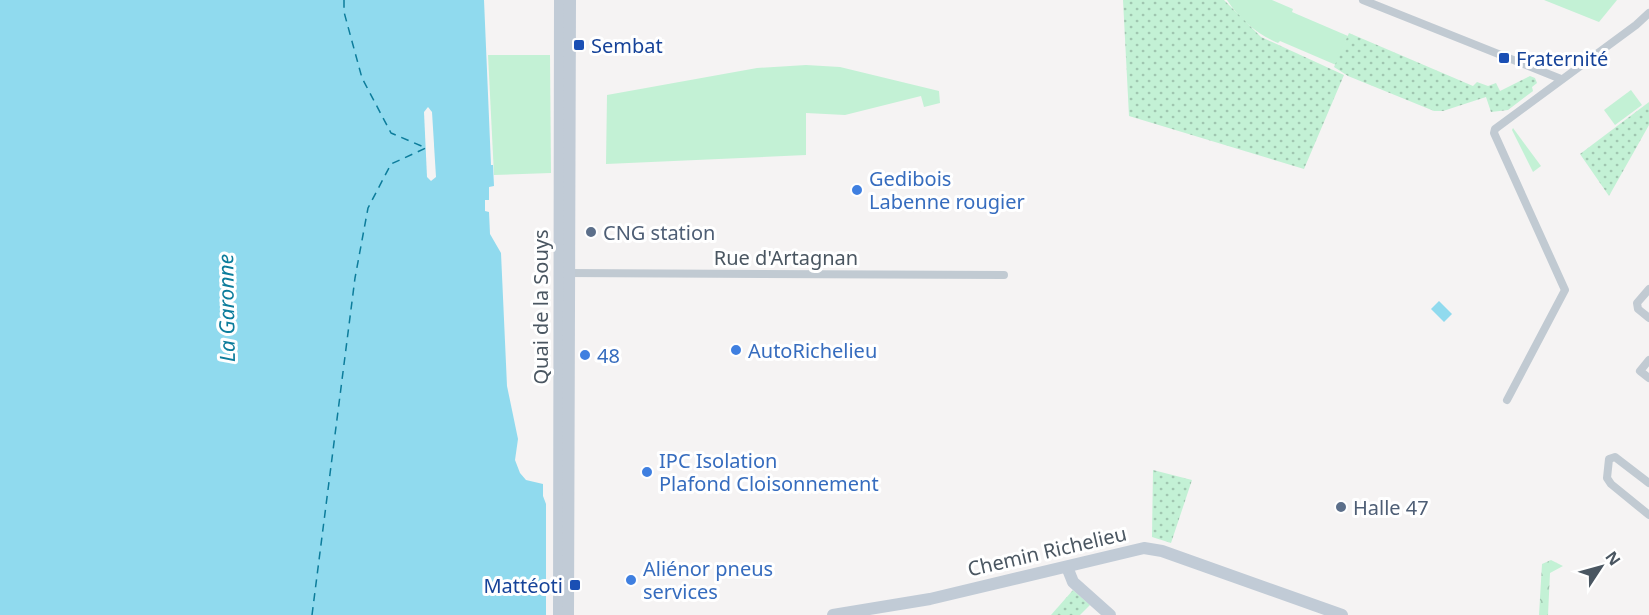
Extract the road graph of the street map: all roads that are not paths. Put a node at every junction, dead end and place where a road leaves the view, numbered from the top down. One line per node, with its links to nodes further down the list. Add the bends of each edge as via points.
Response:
1 (560, 0): 6 (main road, Quai de la Souys)
2 (570, 0): 6 (main road, Quai de la Souys)
3 (1363, 0): 5 (street)
4 (1649, 13): 5 (street)
5 (1561, 79): 12 (street, via 1494,133 1565,290)
6 (564, 273): 7 (street, Rue d'Artagnan); 17 (main road, Quai de la Souys); 18 (main road, Quai de la Souys)
7 (1004, 275)
8 (1649, 289): 9 (street, via 1637,303)
9 (1649, 318)
10 (1649, 360): 11 (street, via 1640,371)
11 (1649, 378)
12 (1507, 400)
13 (1649, 483): 14 (street, via 1616,457 1609,459 1607,478 1611,484)
14 (1649, 515)
15 (1067, 567): 16 (main road, Chemin Richelieu); 20 (main road, via 1073,582); 21 (main road, Chemin Richelieu, via 1153,549)
16 (864, 613): 19 (main road, Chemin Richelieu)
17 (559, 615)
18 (568, 615)
19 (833, 615)
20 (1110, 615)
21 (1342, 615)

